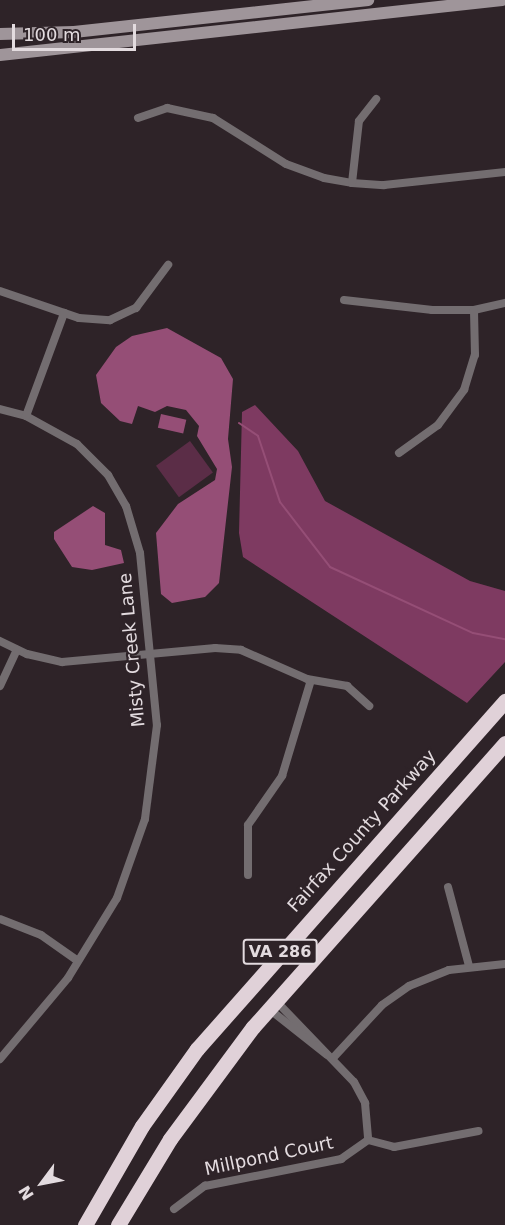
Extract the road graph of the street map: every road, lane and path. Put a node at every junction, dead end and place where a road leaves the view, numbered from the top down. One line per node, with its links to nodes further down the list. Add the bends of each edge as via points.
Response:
1 (368, 0): 3 (main road, via 65,33)
2 (502, 0): 4 (main road)
3 (0, 34)
4 (0, 55)
5 (376, 99): 8 (street, via 359,122)
6 (138, 118): 8 (street, via 151,110 182,109 213,118 286,164)
7 (505, 172): 8 (street, via 384,185)
8 (352, 183)
9 (168, 265): 14 (street, via 141,303 124,316 94,321)
10 (0, 291): 14 (street)
11 (344, 300): 13 (street)
12 (505, 303): 13 (street)
13 (474, 310): 17 (street, via 475,355 464,390 438,425)
14 (64, 313): 16 (street)
15 (0, 409): 16 (street, Misty Creek Lane)
16 (26, 416): 20 (street, Misty Creek Lane, via 83,449 122,498 137,537)
17 (399, 453)
18 (0, 641): 19 (street)
19 (17, 650): 20 (street, via 81,662); 22 (street)
20 (151, 655): 21 (street, via 241,650); 29 (street, Misty Creek Lane, via 157,725 145,819 117,898)
21 (311, 680): 24 (street, via 347,686); 26 (street, via 282,776 248,825)
22 (0, 686)
23 (505, 701): 38 (highway, Fairfax County Parkway / VA 286, via 197,1049 142,1126)
24 (369, 706)
25 (505, 743): 32 (highway, VA 286)
26 (248, 875)
27 (448, 887): 31 (street)
28 (0, 919): 29 (street, via 41,935)
29 (78, 962): 34 (street, Misty Creek Lane, via 34,1022)
30 (505, 964): 31 (street)
31 (469, 966): 33 (street, via 439,973 399,992)
32 (272, 1005): 33 (street); 39 (highway, VA 286, via 170,1139)
33 (333, 1058): 36 (street, via 360,1092 368,1116)
34 (0, 1059)
35 (479, 1131): 36 (street, via 394,1147)
36 (368, 1140): 37 (street, Millpond Court, via 341,1159 205,1186)
37 (174, 1209)
38 (85, 1225)
39 (117, 1225)

